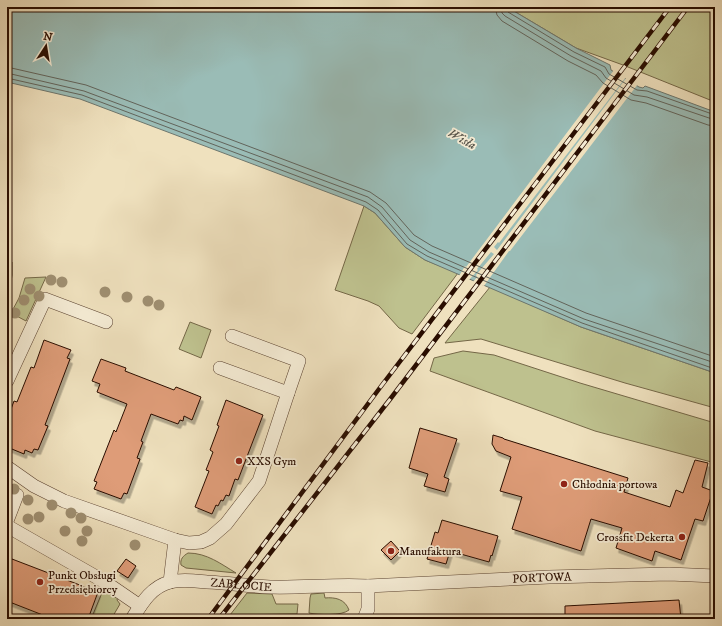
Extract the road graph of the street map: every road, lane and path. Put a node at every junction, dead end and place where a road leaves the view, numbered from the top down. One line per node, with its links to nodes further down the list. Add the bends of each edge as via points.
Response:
1 (106, 322): 4 (street, via 46,299)
2 (232, 336): 5 (street, via 299,362)
3 (220, 368): 5 (street)
4 (7, 381)
5 (288, 393): 10 (street, via 262,475 256,486 226,524 210,538 196,543)
6 (7, 467): 10 (street, via 34,486 64,501)
7 (17, 495): 8 (street)
8 (7, 521): 9 (street)
9 (7, 525): 14 (street, via 116,589)
10 (176, 540): 12 (street)
11 (715, 576): 13 (street, PORTOWA, via 670,574 549,577)
12 (170, 582): 13 (street, ZABŁOCIE, via 185,580 270,586); 14 (street, ZABŁOCIE, via 145,597)
13 (368, 586): 16 (street, via 368,609)
14 (140, 606): 15 (street, ZABŁOCIE)
15 (132, 619)
16 (364, 619)

